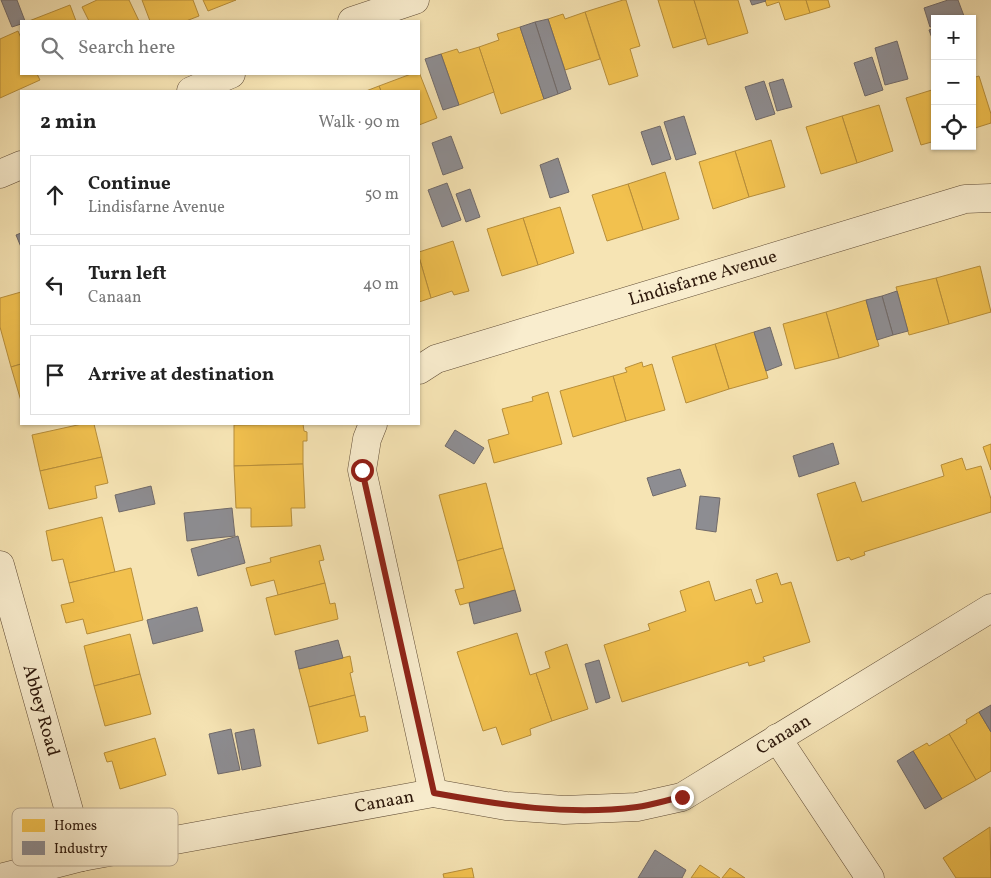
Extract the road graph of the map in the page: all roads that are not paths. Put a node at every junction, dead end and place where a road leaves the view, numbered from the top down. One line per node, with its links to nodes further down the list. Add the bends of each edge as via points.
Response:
1 (415, 0): 2 (street)
2 (355, 20)
3 (229, 75): 4 (street)
4 (193, 90)
5 (20, 165): 6 (street)
6 (0, 174)
7 (991, 198): 8 (street, Lindisfarne Avenue, via 965,199 918,213 436,359)
8 (420, 369)
9 (373, 425): 13 (street, via 362,470)
10 (0, 565): 14 (street, Abbey Road)
11 (991, 608): 12 (street, Canaan)
12 (777, 738): 13 (street, Canaan, via 682,797 637,807 564,810 506,806); 18 (street)
13 (434, 793): 15 (street, Canaan)
14 (68, 808)
15 (178, 840)
16 (47, 866): 17 (street, Canaan)
17 (0, 878)
18 (870, 878)

